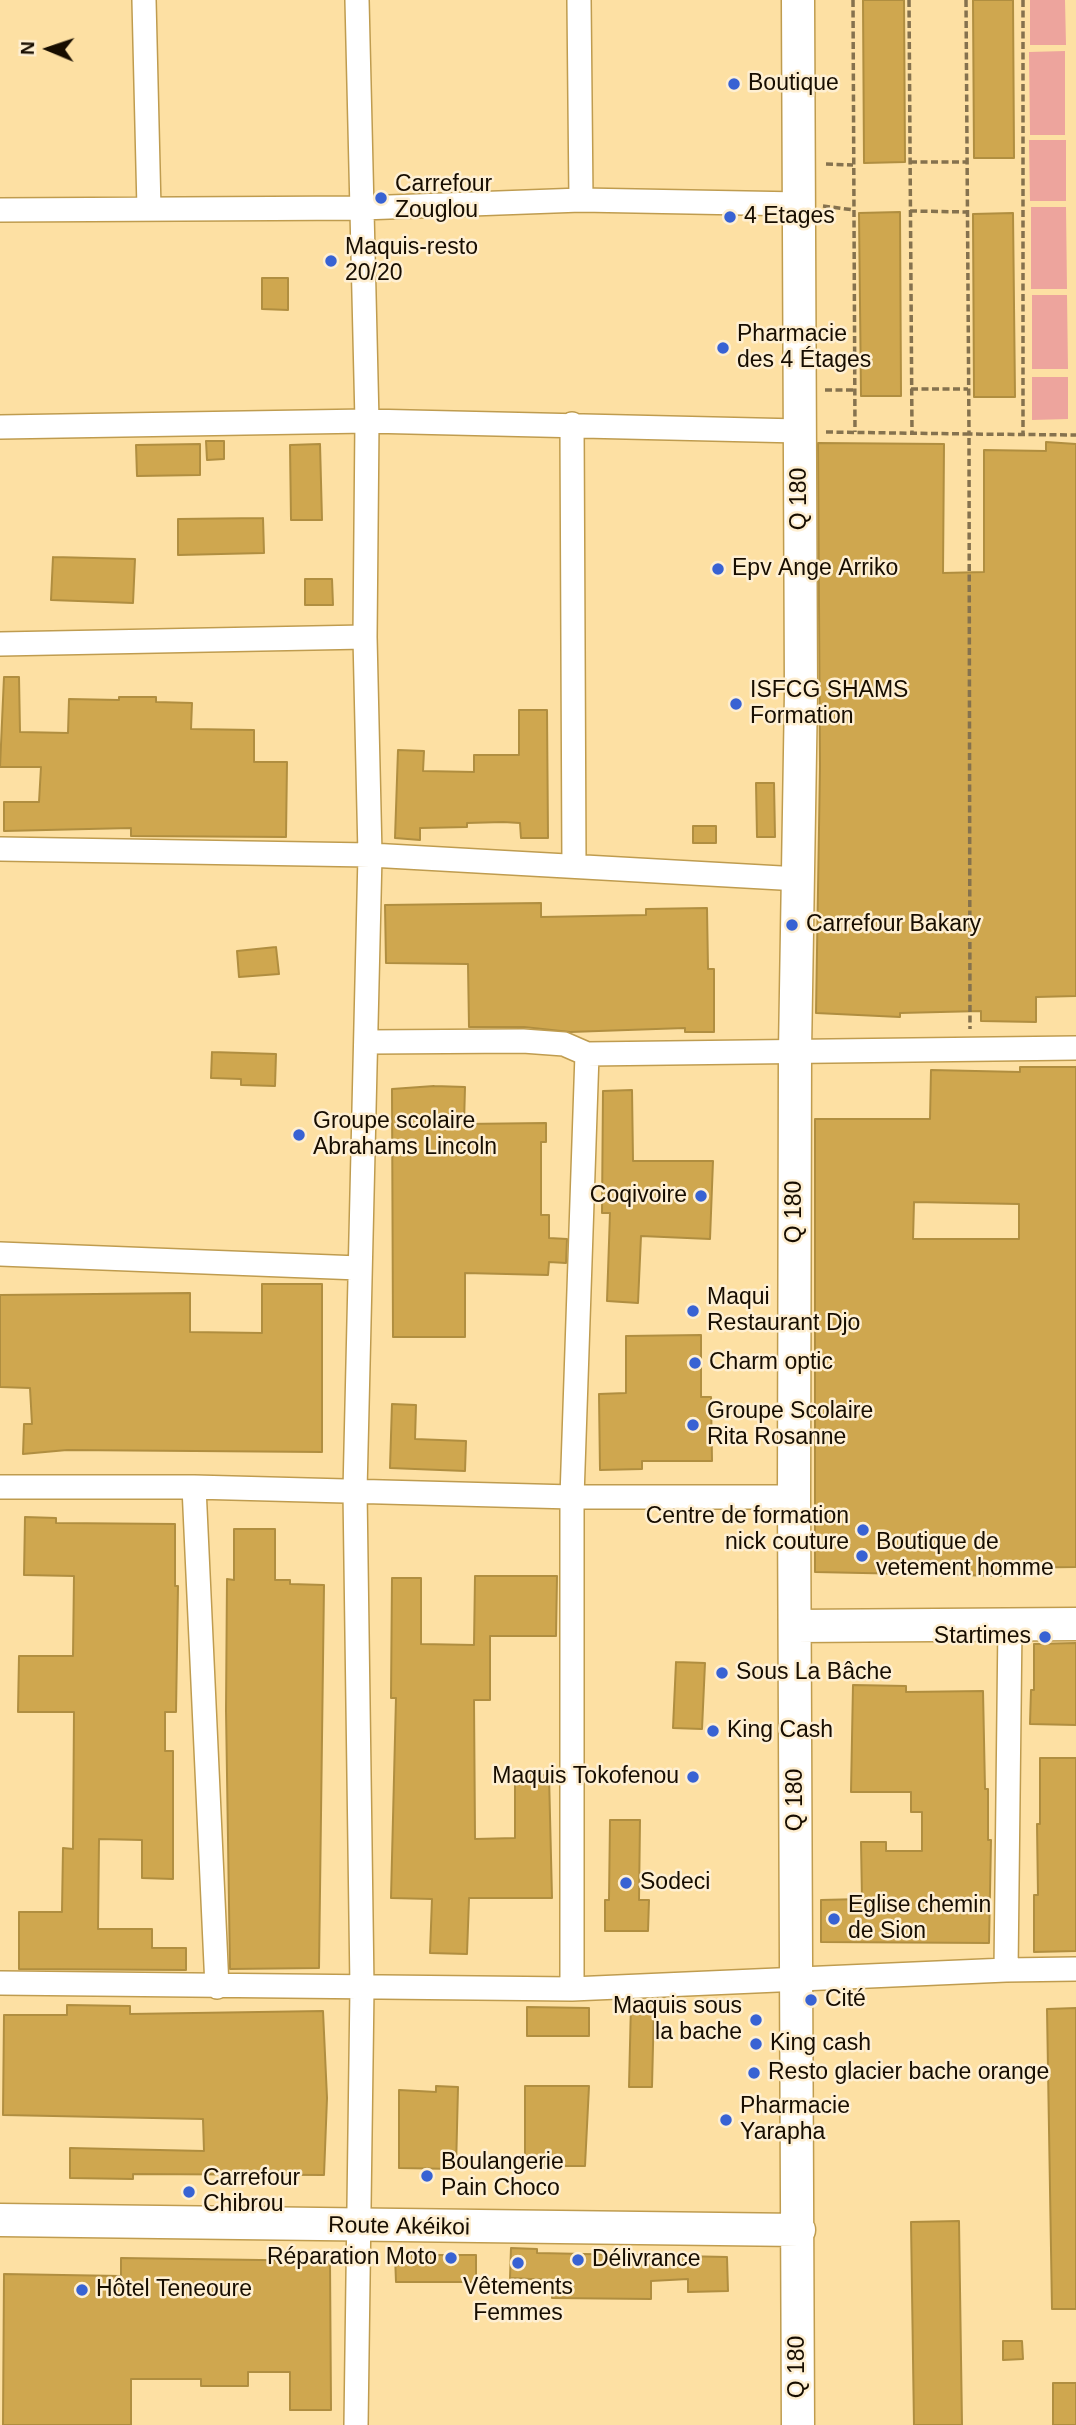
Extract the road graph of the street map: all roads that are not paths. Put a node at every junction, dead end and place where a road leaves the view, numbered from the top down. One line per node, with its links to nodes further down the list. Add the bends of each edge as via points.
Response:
1 (144, 0): 8 (street)
2 (357, 0): 7 (street)
3 (579, 0): 5 (street)
4 (797, 0): 6 (street, Q 180)
5 (581, 200): 6 (street); 7 (street)
6 (800, 204): 13 (street, Q 180)
7 (362, 208): 8 (street); 10 (street)
8 (149, 209): 9 (street)
9 (0, 210)
10 (367, 421): 11 (street); 12 (street); 14 (street)
11 (572, 424): 13 (street); 18 (street)
12 (0, 427)
13 (799, 431): 19 (street, Q 180)
14 (365, 636): 15 (street); 17 (street)
15 (0, 644)
16 (0, 849): 17 (street)
17 (370, 855): 18 (street); 20 (street)
18 (574, 866): 19 (street)
19 (799, 879): 22 (street, Q 180)
20 (368, 1042): 23 (street, via 523,1041 564,1044); 25 (street)
21 (1076, 1048): 22 (street)
22 (795, 1051): 23 (street); 30 (street, Q 180)
23 (587, 1054): 29 (street)
24 (0, 1254): 25 (street)
25 (359, 1268): 28 (street)
26 (0, 1487): 27 (street)
27 (194, 1487): 28 (street); 39 (street)
28 (355, 1491): 29 (street); 40 (street)
29 (572, 1497): 30 (street); 41 (street)
30 (794, 1497): 33 (street, Q 180)
31 (1010, 1623): 32 (street); 33 (street); 35 (street)
32 (1076, 1624)
33 (796, 1626): 37 (street, Q 180)
34 (1076, 1969): 35 (street)
35 (1006, 1970): 37 (street)
36 (0, 1975): 38 (street)
37 (796, 1980): 41 (street); 44 (street, Q 180)
38 (0, 1983): 39 (street)
39 (217, 1987): 40 (street)
40 (362, 1988): 41 (street); 43 (street)
41 (572, 1989)
42 (0, 2220): 43 (street, Route Akéikoi)
43 (358, 2227): 44 (street, Route Akéikoi); 45 (street)
44 (799, 2230): 46 (street, Q 180)
45 (356, 2425)
46 (798, 2425)

